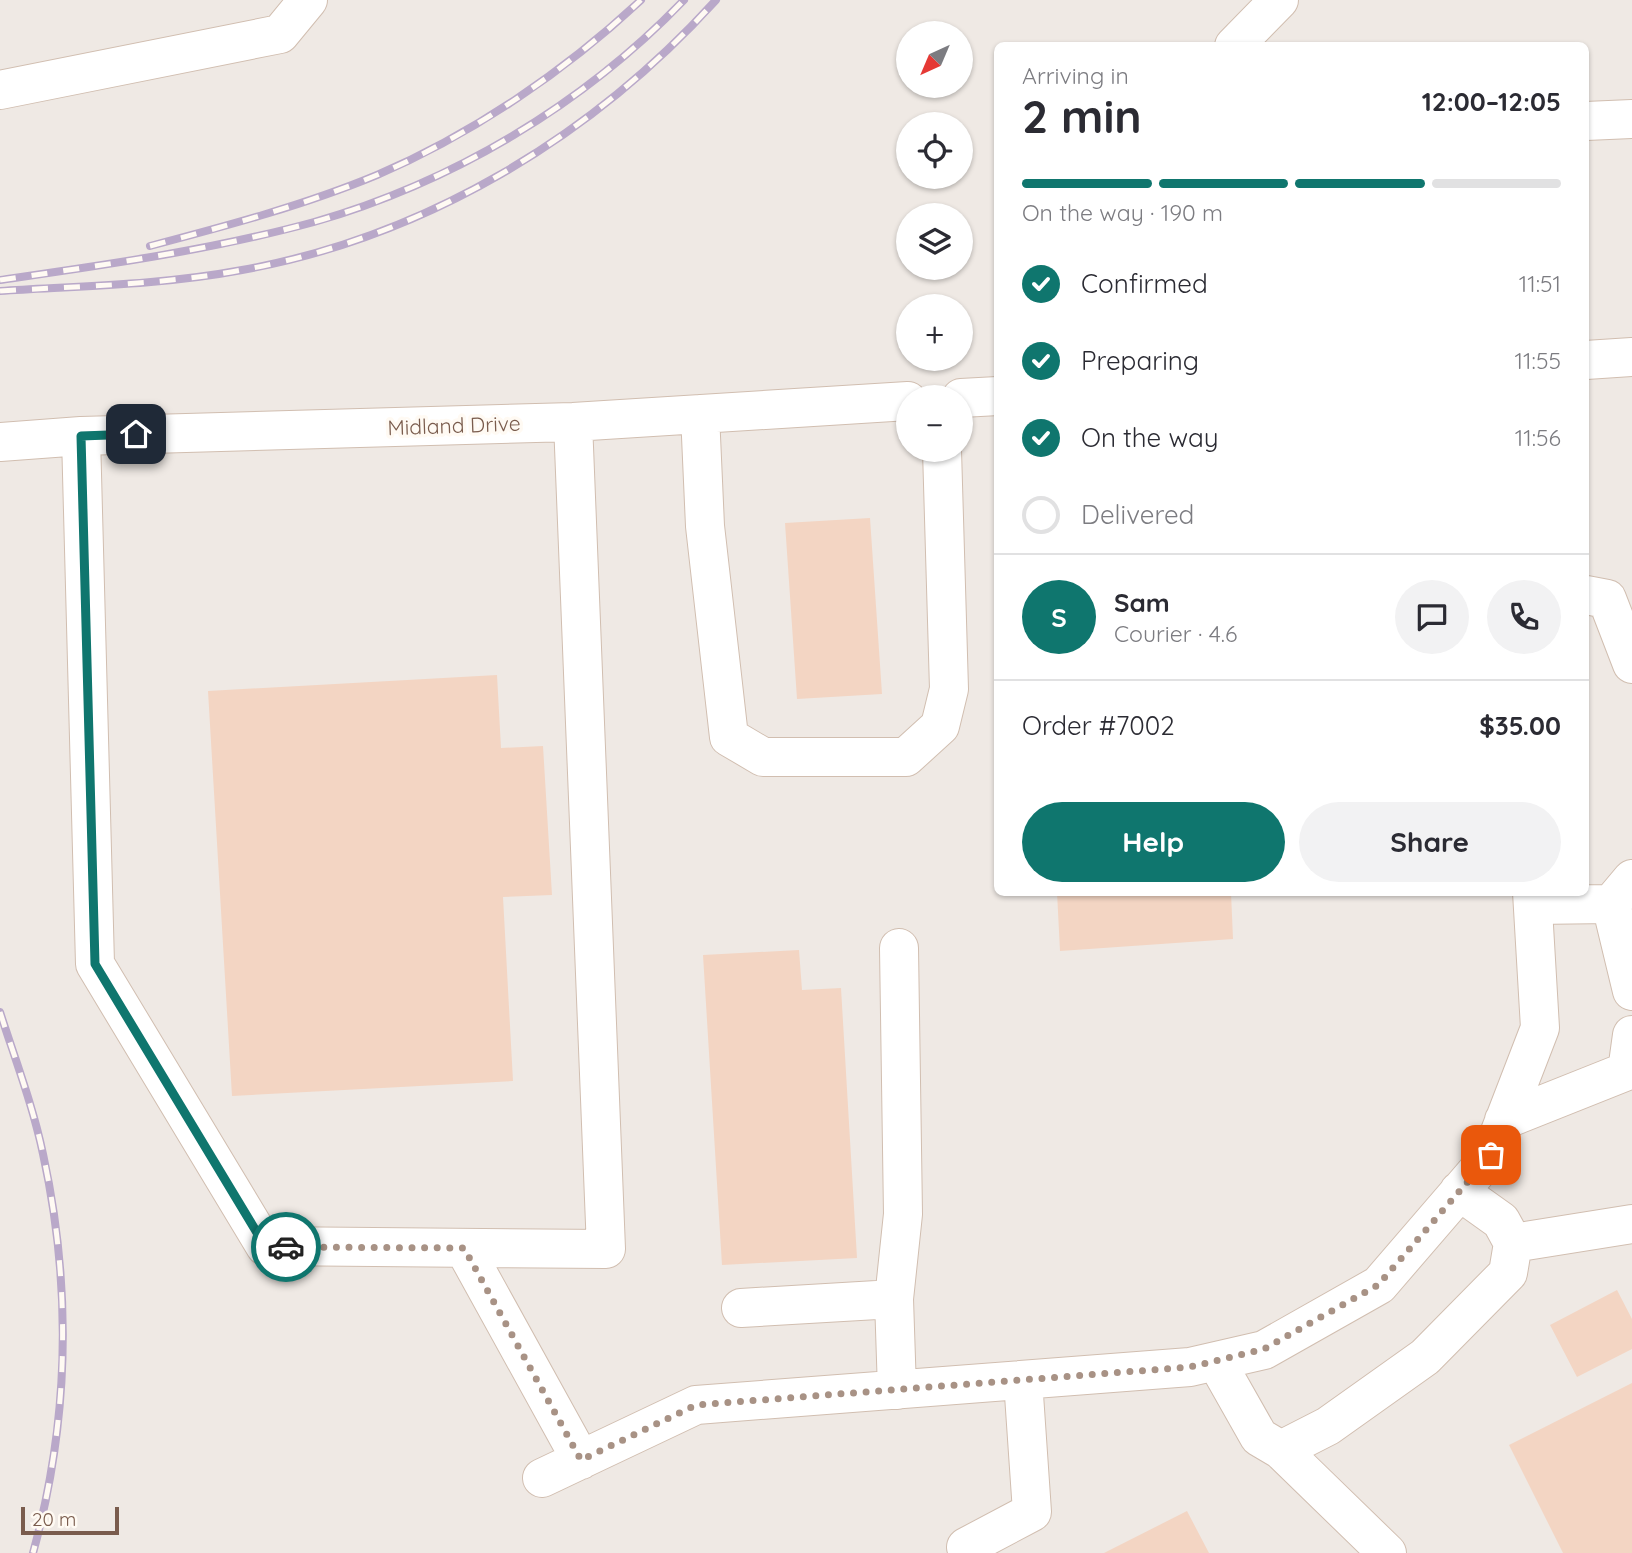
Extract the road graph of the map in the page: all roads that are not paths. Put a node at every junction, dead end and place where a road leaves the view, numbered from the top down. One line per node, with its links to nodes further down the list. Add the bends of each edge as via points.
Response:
1 (309, 0): 4 (street, via 280,34)
2 (1279, 0): 3 (street)
3 (1238, 42)
4 (0, 90)
5 (1632, 119): 6 (street)
6 (1589, 121)
7 (1632, 357): 8 (street)
8 (1589, 360)
9 (994, 396): 10 (street)
10 (973, 397)
11 (896, 402): 12 (street, Midland Drive)
12 (700, 414): 13 (street, Midland Drive); 16 (street, via 705,526 729,737 764,757 906,757 940,726 949,689)
13 (573, 422): 14 (street, Midland Drive); 30 (street, via 606,1249)
14 (81, 436): 15 (street, Midland Drive); 30 (street, via 95,964 265,1246)
15 (0, 442)
16 (943, 462)
17 (1589, 595): 18 (street, via 1606,598)
18 (1632, 664)
19 (1622, 891): 20 (street); 24 (street)
20 (1589, 894)
21 (1566, 896): 22 (street)
22 (1532, 899): 26 (street, via 1540,1028)
23 (899, 948): 31 (street, via 903,1214)
24 (1632, 991)
25 (1632, 1035): 26 (street, via 1627,1071)
26 (1504, 1120): 27 (street, via 1491,1155)
27 (1459, 1191): 29 (street, via 1501,1221); 33 (street, via 1378,1285 1264,1349)
28 (1632, 1224): 29 (street)
29 (1513, 1243): 36 (street, via 1508,1273 1425,1357 1328,1426)
30 (464, 1248): 37 (street)
31 (894, 1299): 32 (street); 35 (street)
32 (741, 1308)
33 (1216, 1361): 34 (street); 36 (street, via 1259,1437)
34 (1023, 1380): 35 (street); 39 (street, via 1032,1511)
35 (897, 1390): 37 (street, via 696,1405)
36 (1281, 1450): 40 (street)
37 (581, 1460): 38 (street)
38 (542, 1478)
39 (967, 1547)
40 (1387, 1553)

